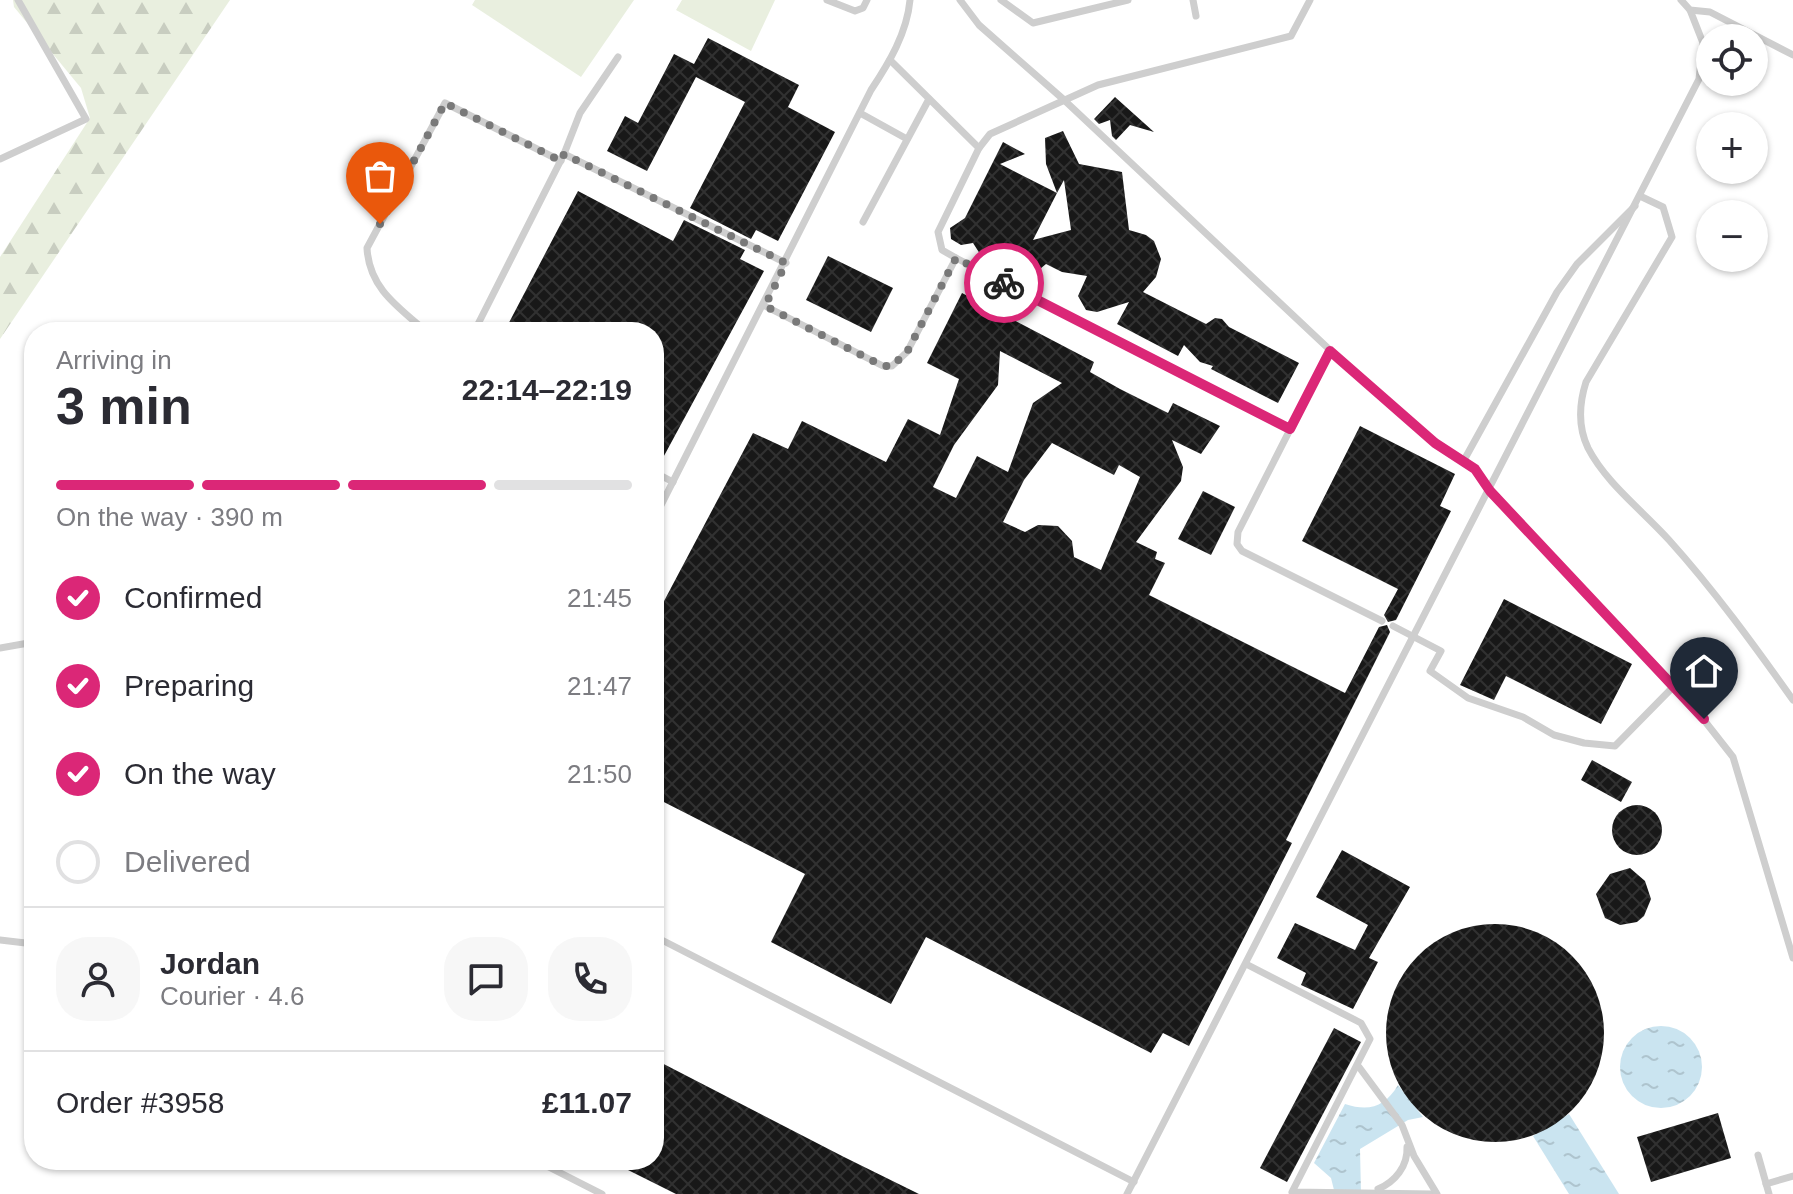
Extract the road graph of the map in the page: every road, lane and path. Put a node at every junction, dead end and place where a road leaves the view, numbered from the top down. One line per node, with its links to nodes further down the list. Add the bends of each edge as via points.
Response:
1 (18, 0): 22 (lane, via 86,119)
2 (827, 0): 3 (lane, via 855,11)
3 (867, 0)
4 (910, 0): 15 (lane)
5 (960, 0): 17 (lane, via 979,25)
6 (1001, 0): 7 (lane, via 1033,23)
7 (1128, 0)
8 (1193, 0): 12 (lane)
9 (1310, 0): 17 (lane, via 1291,36 1098,85)
10 (1681, 0): 11 (lane)
11 (1690, 10): 13 (lane, via 1710,12); 23 (lane, via 1703,43 1699,79)
12 (1196, 16)
13 (1793, 55)
14 (618, 57): 21 (lane, via 580,113)
15 (890, 60): 16 (lane); 18 (lane)
16 (929, 99): 19 (lane); 20 (lane)
17 (1063, 99): 20 (lane, via 1002,127); 30 (lane)
18 (860, 113): 19 (lane); 26 (lane)
19 (907, 139): 24 (lane)
20 (979, 148): 25 (lane, via 939,223 938,243)
21 (563, 157): 26 (lane); 28 (lane, via 445,103 367,248 375,283); 29 (lane)
22 (0, 159)
23 (1641, 199): 32 (lane, via 1557,292); 35 (lane); 43 (lane, via 1663,207 1672,237 1586,382 1582,430 1599,466 1680,553)
24 (863, 222)
25 (956, 258): 27 (lane, via 907,352 892,366); 31 (lane)
26 (786, 263): 27 (lane)
27 (765, 306): 34 (lane)
28 (416, 322)
29 (479, 322)
30 (1330, 351): 31 (lane); 32 (lane)
31 (1290, 429): 37 (lane, via 1238,532 1237,544)
32 (1463, 462): 35 (lane, via 1475,469)
33 (664, 477): 34 (lane)
34 (673, 482): 36 (lane)
35 (1490, 491): 39 (lane); 42 (lane)
36 (664, 500)
37 (1382, 621)
38 (1393, 626): 39 (lane)
39 (1415, 636): 42 (lane, via 1441,651 1430,671 1468,698 1584,743 1615,746); 48 (lane)
40 (24, 644): 41 (lane)
41 (0, 648)
42 (1675, 685): 47 (lane, via 1733,757)
43 (1793, 700)
44 (0, 940): 46 (lane)
45 (664, 941): 54 (lane)
46 (24, 943)
47 (1793, 958)
48 (1246, 964): 49 (lane, via 1361,1023 1370,1039); 54 (lane)
49 (1359, 1067): 50 (lane, via 1402,1125); 56 (lane, via 1292,1192)
50 (1407, 1141): 56 (lane, via 1408,1158 1396,1177); 59 (lane)
51 (1758, 1155): 55 (lane)
52 (555, 1170): 57 (lane)
53 (1793, 1176): 55 (lane)
54 (1134, 1182): 58 (lane)
55 (1766, 1184): 60 (lane)
56 (1368, 1192): 59 (lane)
57 (602, 1194)
58 (1127, 1194)
59 (1435, 1194)
60 (1769, 1194)

